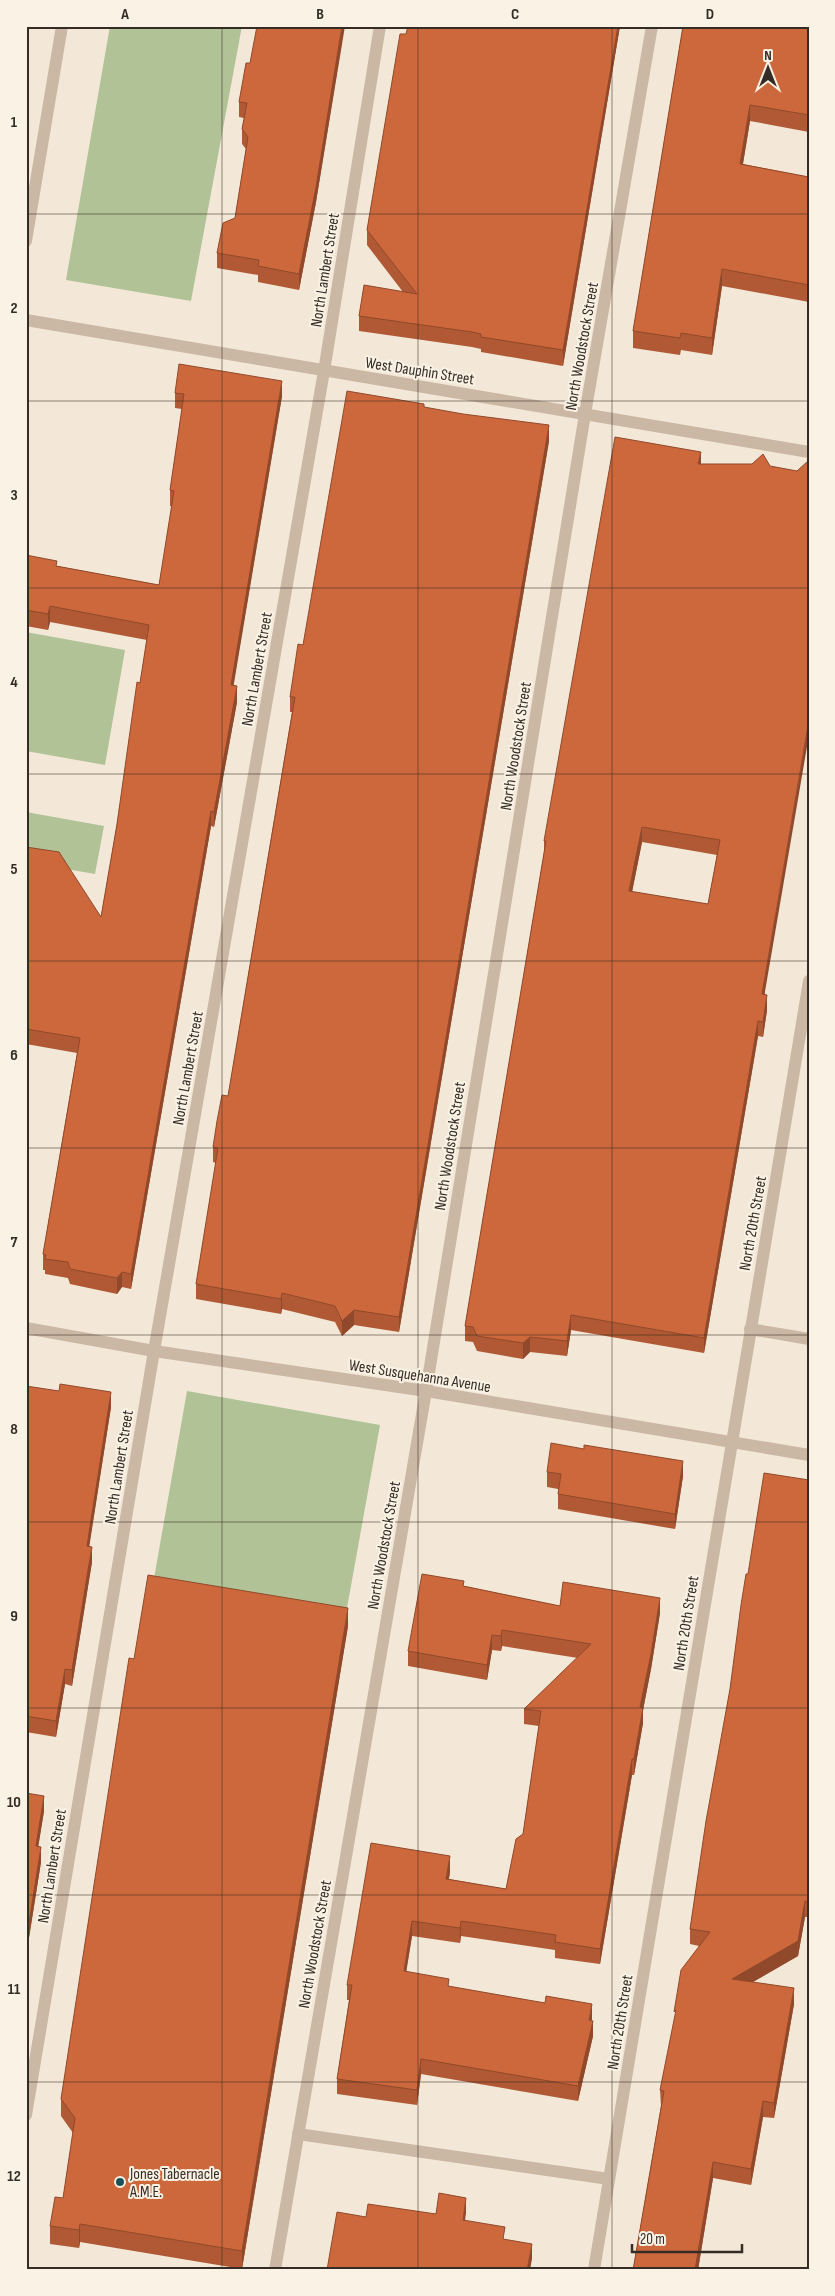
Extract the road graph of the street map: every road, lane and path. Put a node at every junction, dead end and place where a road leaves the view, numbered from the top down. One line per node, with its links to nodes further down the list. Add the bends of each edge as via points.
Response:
1 (62, 26): 4 (street)
2 (380, 26): 6 (street, North Lambert Street)
3 (652, 26): 7 (street, North Woodstock Street)
4 (26, 241)
5 (26, 320): 6 (street, West Dauphin Street)
6 (324, 371): 7 (street, West Dauphin Street); 13 (street, North Lambert Street)
7 (585, 414): 8 (street, West Dauphin Street); 14 (street, North Woodstock Street)
8 (809, 452)
9 (809, 982): 11 (street, North 20th Street)
10 (26, 1328): 13 (street, West Susquehanna Avenue)
11 (750, 1329): 12 (street); 15 (street, North 20th Street)
12 (809, 1339)
13 (154, 1351): 14 (street, West Susquehanna Avenue); 17 (street, North Lambert Street)
14 (426, 1391): 15 (street, West Susquehanna Avenue); 18 (street, North Woodstock Street)
15 (731, 1443): 16 (street, West Susquehanna Avenue); 19 (street, North 20th Street)
16 (809, 1455)
17 (26, 2115)
18 (298, 2134): 19 (street); 20 (street, North Woodstock Street)
19 (610, 2179): 21 (street, North 20th Street)
20 (275, 2270)
21 (594, 2270)

